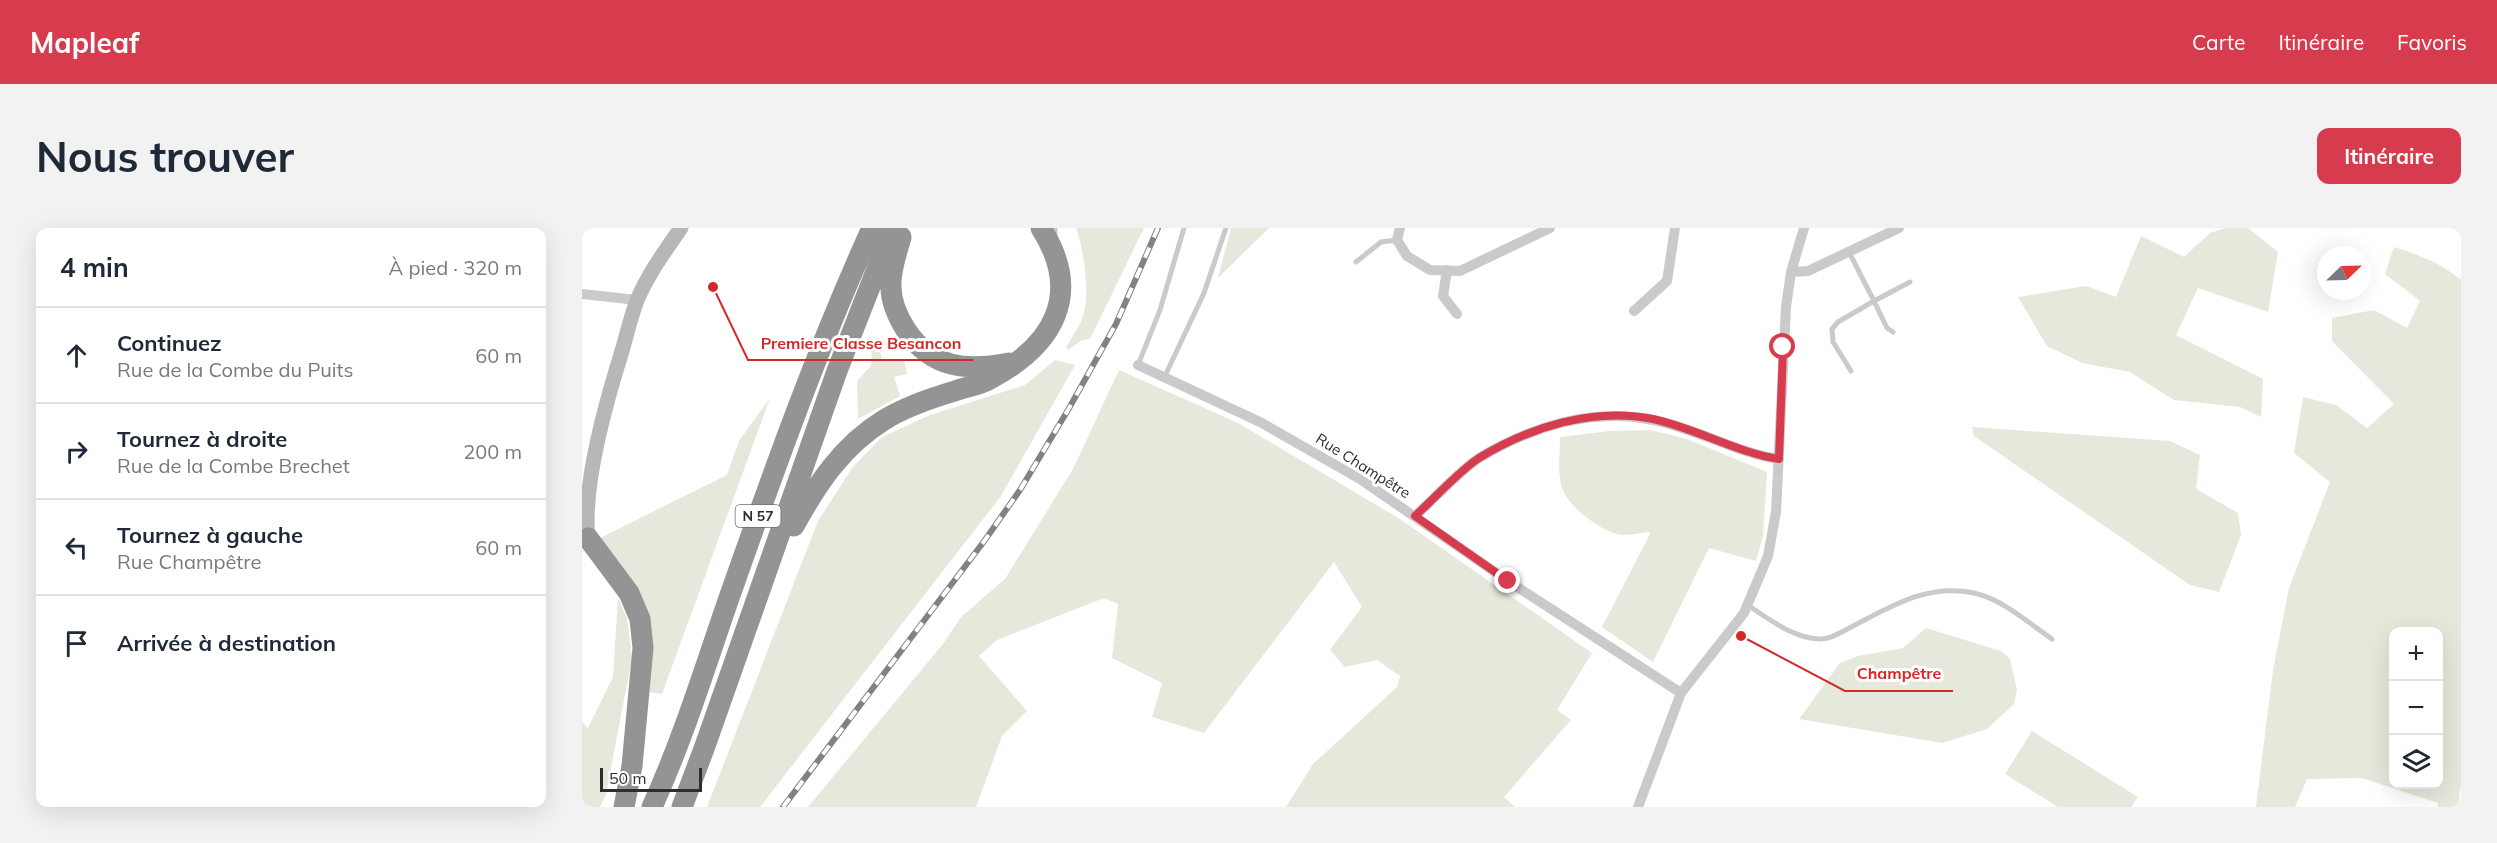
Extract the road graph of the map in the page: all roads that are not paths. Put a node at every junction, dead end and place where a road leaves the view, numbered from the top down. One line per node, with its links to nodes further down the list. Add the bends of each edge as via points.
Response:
1 (681, 228): 21 (main road, via 653,268)
2 (872, 228): 38 (highway, N 57, via 802,394)
3 (893, 228): 33 (highway, N 57)
4 (904, 228): 26 (highway, via 891,284 896,314 916,344 940,361 961,367)
5 (1041, 228): 13 (highway)
6 (1184, 228): 27 (lane, via 1160,310)
7 (1226, 228): 29 (lane, via 1204,293)
8 (1400, 228): 14 (street)
9 (1550, 228): 17 (street, via 1460,271)
10 (1675, 228): 23 (street, via 1667,281)
11 (1804, 228): 18 (street)
12 (1899, 228): 15 (street)
13 (1055, 238): 26 (highway, via 1061,275 1059,306 1036,348)
14 (1397, 240): 16 (lane, via 1381,242); 17 (street, via 1407,255 1430,270)
15 (1848, 250): 18 (street, via 1808,271); 22 (lane)
16 (1356, 262)
17 (1447, 270): 24 (street, via 1443,296)
18 (1791, 272): 30 (street, via 1783,347)
19 (1910, 282): 22 (lane)
20 (582, 294): 21 (street)
21 (637, 300): 32 (main road, via 609,391 587,491)
22 (1874, 301): 25 (lane, via 1887,328); 28 (lane, via 1832,329 1833,342)
23 (1634, 311)
24 (1457, 314)
25 (1893, 332)
26 (1019, 361): 33 (highway, via 988,380 884,420 857,440 832,464 812,492)
27 (1138, 365): 29 (street, Rue Champêtre)
28 (1851, 371)
29 (1164, 378): 31 (street, Rue Champêtre, via 1260,422 1360,479)
30 (1779, 459): 31 (street, via 1652,419 1583,418 1543,427 1477,459); 34 (street, via 1771,544)
31 (1415, 516): 36 (street, Rue Champêtre)
32 (585, 544): 37 (highway, via 629,592 640,619 643,648 632,766)
33 (759, 593): 39 (highway, N 57)
34 (1749, 606): 35 (lane, via 1780,626 1820,639 1835,636 1909,597 1926,592 1974,593 2002,603); 36 (street)
35 (2052, 639)
36 (1681, 693): 40 (street)
37 (624, 807)
38 (652, 807)
39 (681, 807)
40 (1638, 807)

